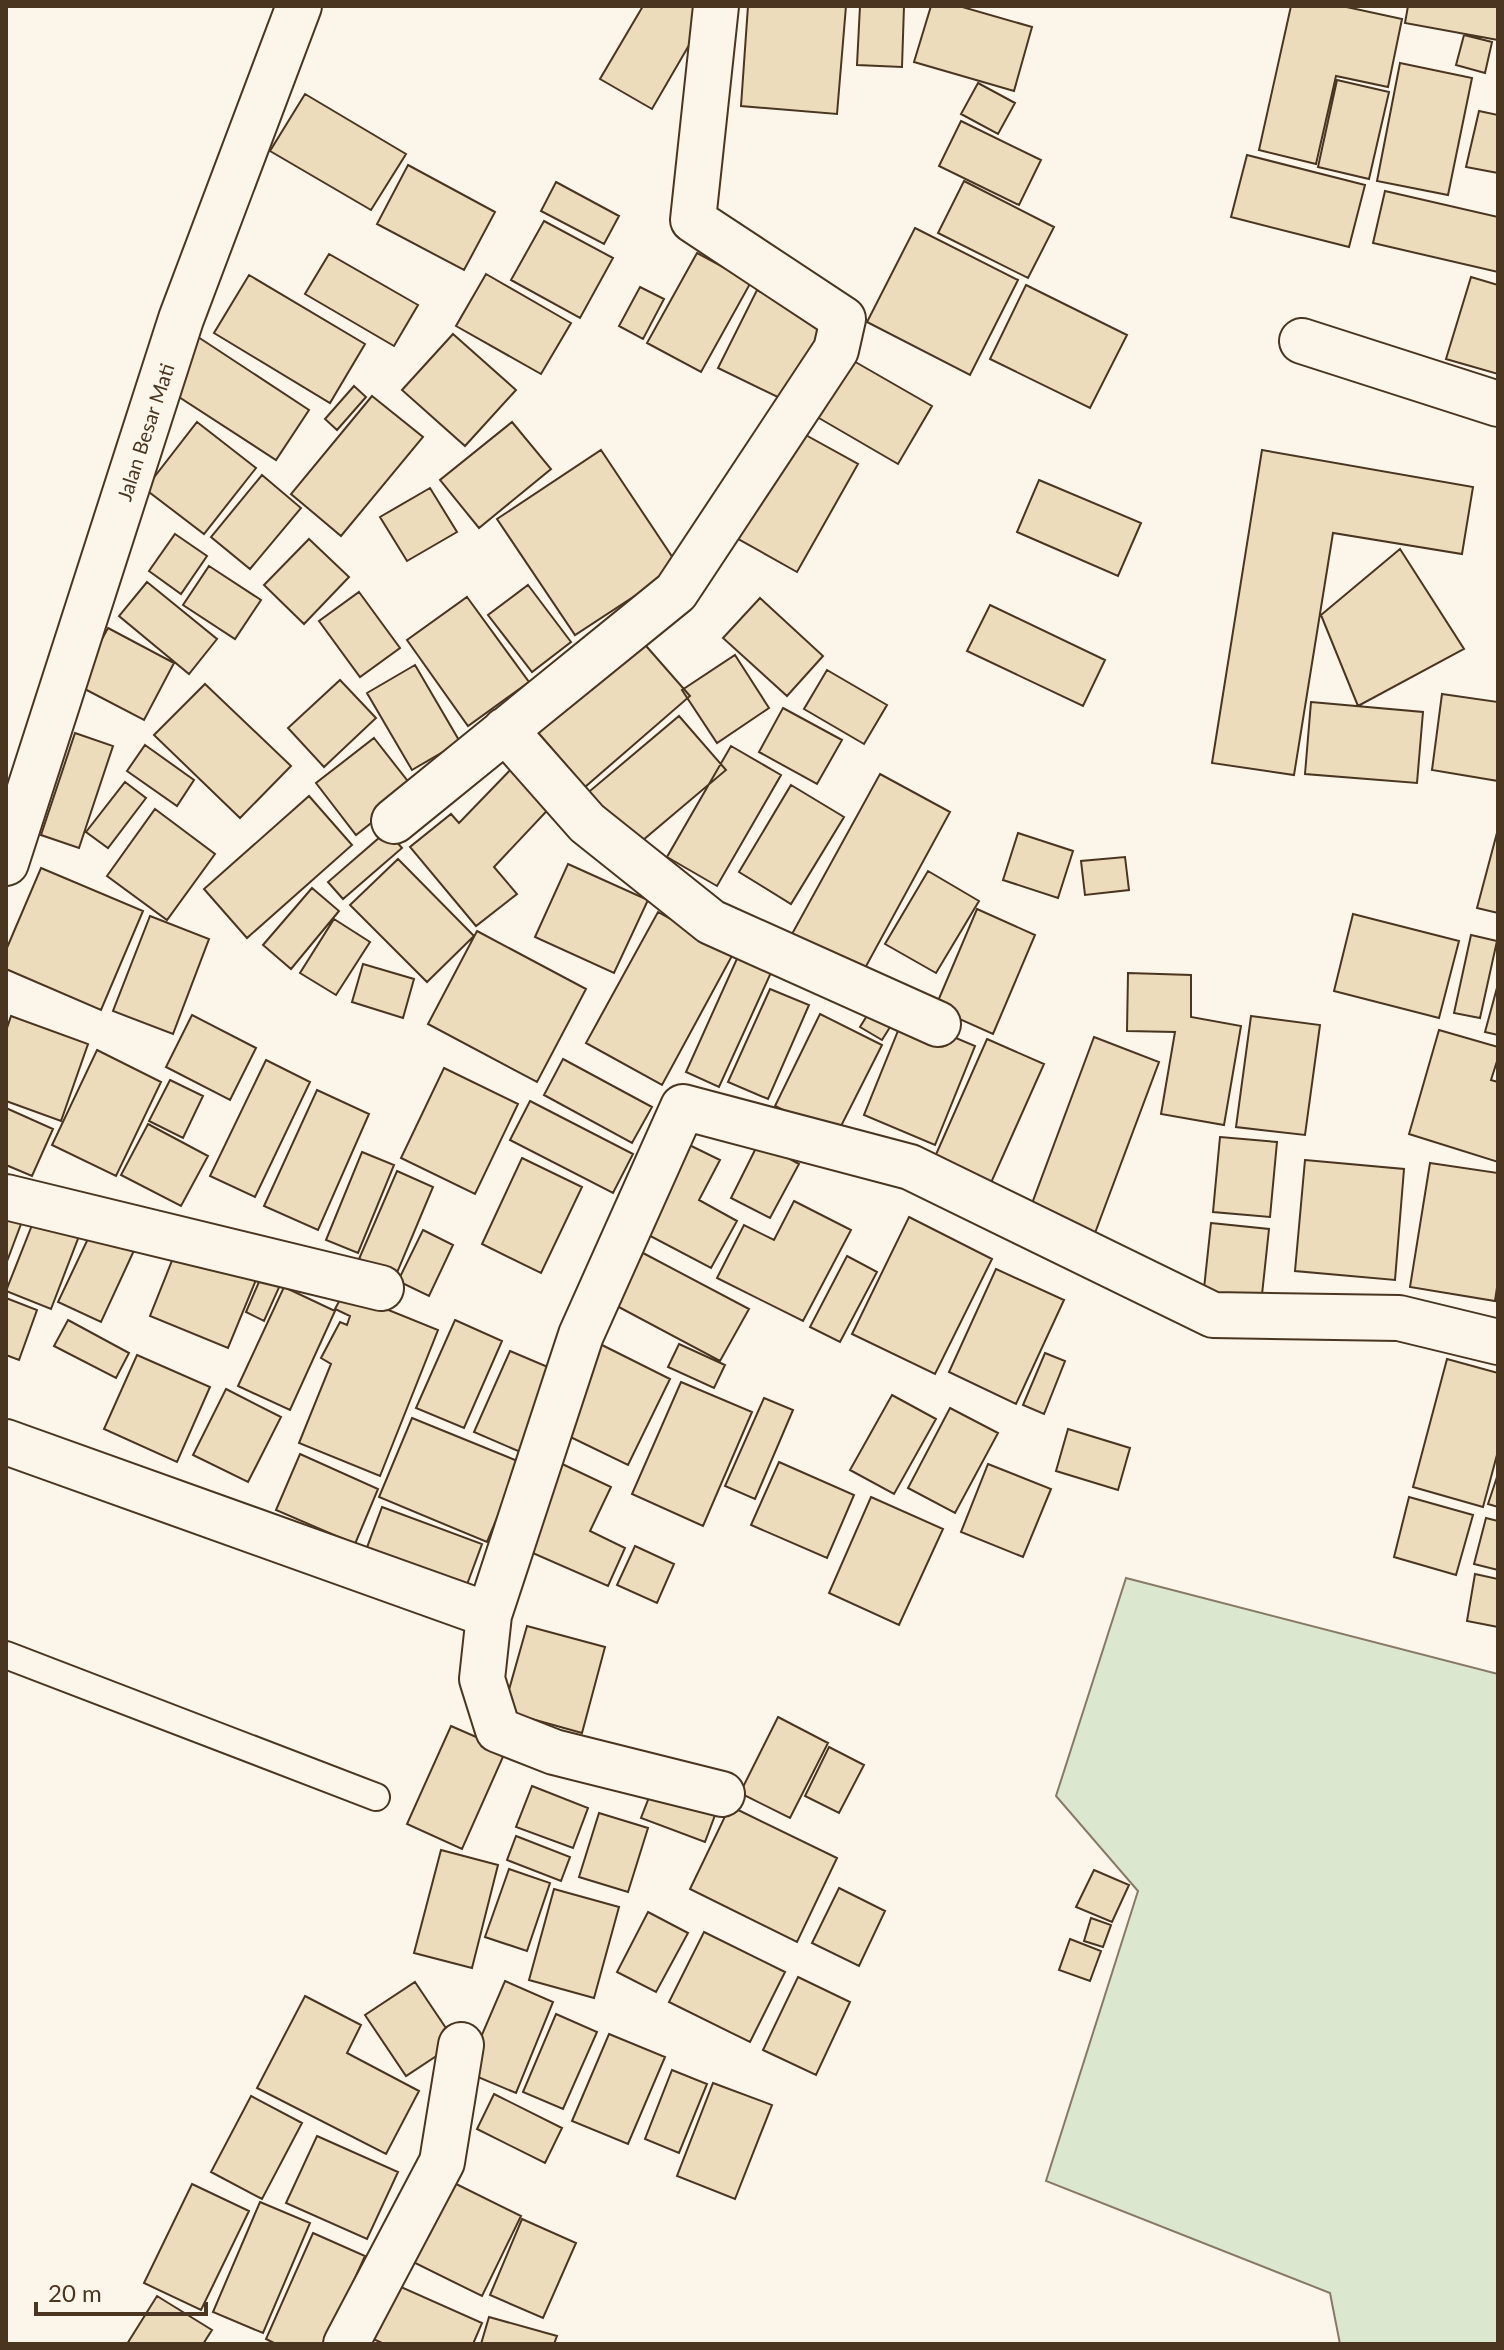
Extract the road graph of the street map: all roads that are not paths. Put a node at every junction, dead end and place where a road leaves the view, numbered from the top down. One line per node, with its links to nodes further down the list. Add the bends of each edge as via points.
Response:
1 (299, 6): 7 (street, Jalan Besar Mati, via 181,319)
2 (716, 6): 5 (street, via 693,220 843,319 836,350 676,592)
3 (1302, 341): 4 (street)
4 (1498, 404)
5 (505, 730): 6 (street); 8 (street, via 587,823 711,922)
6 (394, 821)
7 (6, 863)
8 (938, 1024)
9 (6, 1197): 10 (street)
10 (381, 1288)
11 (1498, 1342): 13 (street, via 1399,1318 1213,1315 910,1167 683,1107 581,1335)
12 (6, 1442): 13 (street)
13 (489, 1615): 15 (street, via 482,1679 498,1730 554,1752)
14 (6, 1655): 16 (lane)
15 (722, 1794)
16 (376, 1797)
17 (461, 2045): 18 (street, via 442,2162)
18 (346, 2344)

